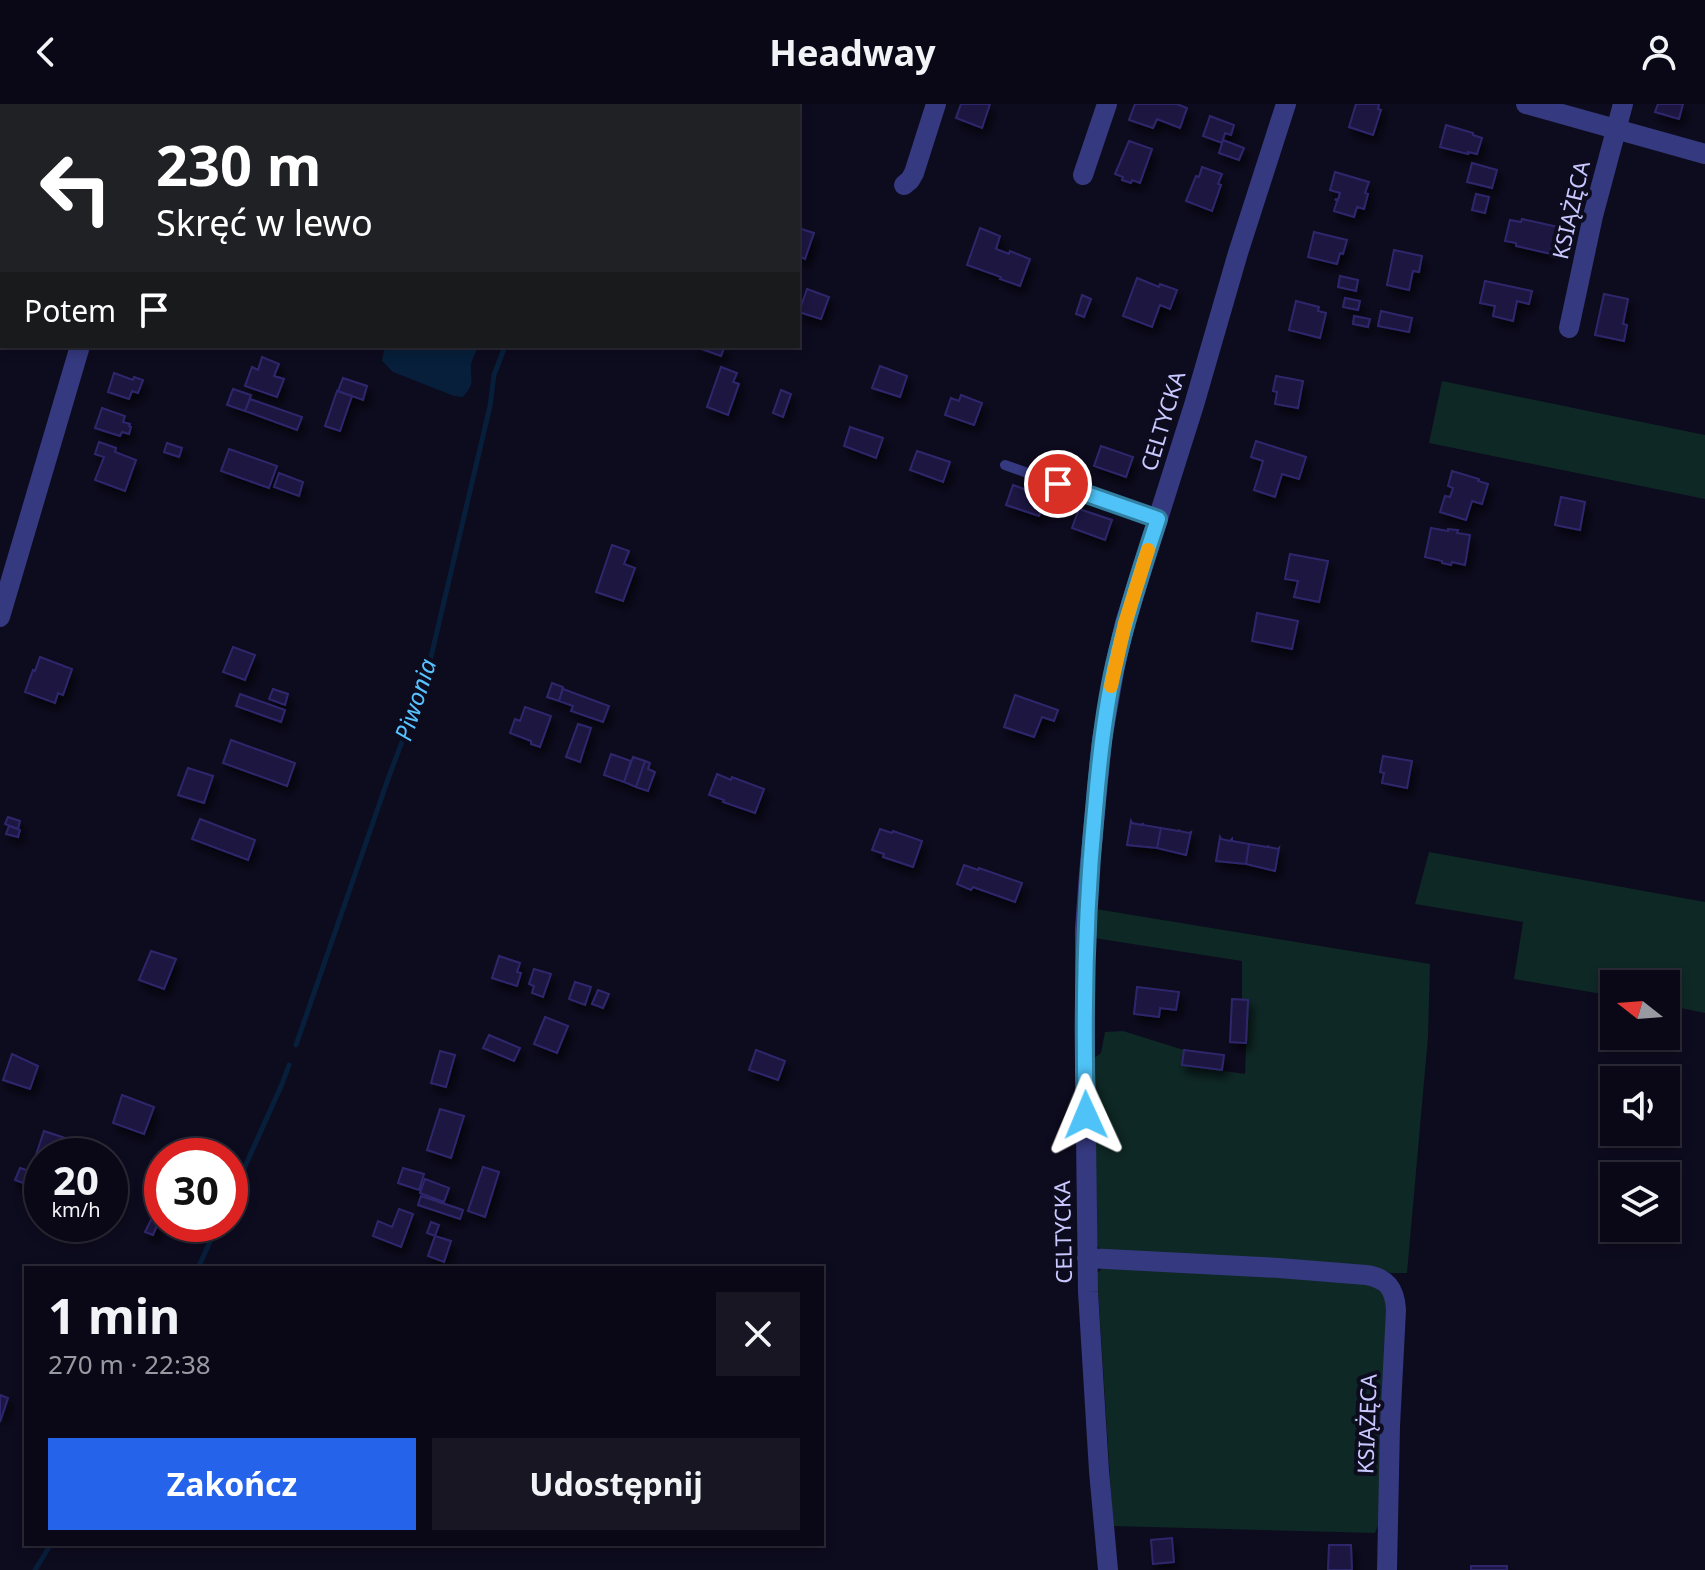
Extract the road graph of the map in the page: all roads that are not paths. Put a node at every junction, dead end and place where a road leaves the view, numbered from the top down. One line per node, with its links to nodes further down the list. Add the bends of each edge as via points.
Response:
1 (936, 104): 9 (street, via 914,173)
2 (1107, 104): 8 (street)
3 (1286, 104): 13 (street, CELTYCKA)
4 (1526, 104): 6 (street)
5 (1623, 104): 6 (street, KSIĄŻĘCA)
6 (1615, 129): 7 (street); 10 (street, KSIĄŻĘCA)
7 (1705, 154)
8 (1083, 175)
9 (904, 185)
10 (1569, 328)
11 (79, 348): 14 (street)
12 (1005, 465): 13 (lane)
13 (1158, 519): 15 (street, CELTYCKA, via 1115,666 1096,795 1085,961)
14 (0, 617)
15 (1087, 1258): 16 (street, CELTYCKA); 17 (street, KSIĄŻĘCA, via 1366,1275 1393,1289)
16 (1108, 1570)
17 (1387, 1570)

